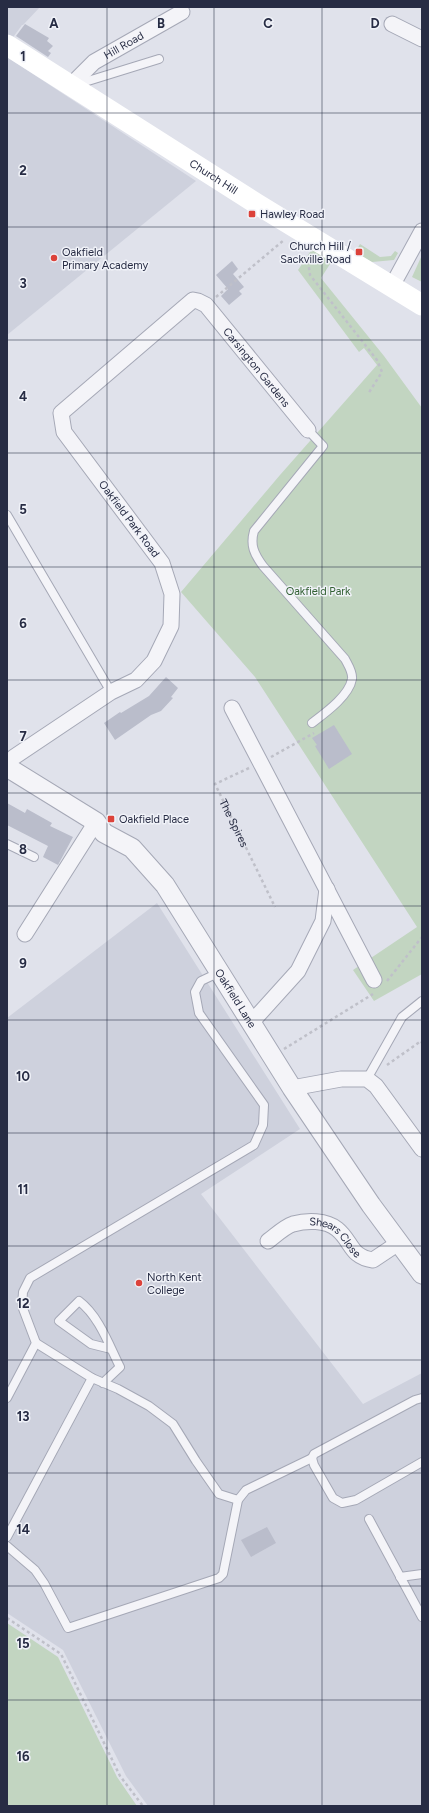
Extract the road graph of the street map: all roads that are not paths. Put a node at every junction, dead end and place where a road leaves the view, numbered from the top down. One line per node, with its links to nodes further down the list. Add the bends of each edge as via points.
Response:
1 (182, 12): 6 (street, Hill Road, via 94,62)
2 (392, 24): 3 (street)
3 (422, 39)
4 (7, 45): 6 (main road, Church Hill)
5 (159, 59): 6 (lane)
6 (70, 86): 8 (main road, Church Hill)
7 (422, 232): 8 (street)
8 (392, 286): 10 (main road, Church Hill)
9 (206, 305): 11 (street, Carsington Gardens); 13 (street, Oakfield Park Road, via 193,300 61,413 64,432 162,563 172,594 171,626 154,662 136,680)
10 (422, 305)
11 (308, 430): 15 (lane, via 323,446 254,531 251,541 254,555 351,668 352,678 349,686 331,708)
12 (7, 515): 13 (lane)
13 (111, 692): 16 (street, Oakfield Park Road, via 14,757)
14 (232, 708): 20 (street)
15 (312, 723)
16 (7, 766): 17 (street, Oakfield Lane)
17 (96, 822): 21 (street); 22 (street, Oakfield Lane, via 104,833 132,848 165,885)
18 (7, 844): 19 (lane)
19 (34, 857)
20 (327, 889): 23 (street); 25 (street, via 323,921 298,971)
21 (25, 934)
22 (220, 972): 25 (street, Oakfield Lane); 32 (lane, via 201,981 195,992 197,1006 199,1013 264,1105 263,1125 254,1145 30,1278 23,1292 22,1306)
23 (379, 985)
24 (422, 1001): 26 (lane, via 402,1017)
25 (251, 1023): 27 (street, Oakfield Lane)
26 (367, 1079): 27 (street, via 341,1079); 28 (street, via 376,1086)
27 (292, 1088): 30 (street, Oakfield Lane, via 371,1205)
28 (422, 1149)
29 (268, 1241): 30 (street, Shears Close, via 292,1224 321,1221 337,1229 354,1251 363,1258 373,1260)
30 (400, 1242): 31 (street, Oakfield Lane)
31 (422, 1274)
32 (36, 1343): 34 (lane); 36 (lane)
33 (111, 1349): 33 (lane, via 87,1306 79,1300 58,1321 91,1344); 35 (lane, via 120,1367)
34 (92, 1378): 35 (lane); 42 (lane)
35 (103, 1382): 40 (lane, via 149,1406 174,1424 219,1494)
36 (7, 1398)
37 (422, 1398): 38 (lane, via 321,1450)
38 (312, 1458): 39 (lane, via 333,1498 342,1503 356,1500); 40 (lane, via 246,1490)
39 (422, 1462)
40 (238, 1500): 43 (lane, via 223,1574 219,1578 68,1628 35,1570)
41 (369, 1519): 45 (lane)
42 (7, 1537)
43 (7, 1546)
44 (422, 1574): 45 (lane)
45 (400, 1577): 46 (lane)
46 (422, 1617)

